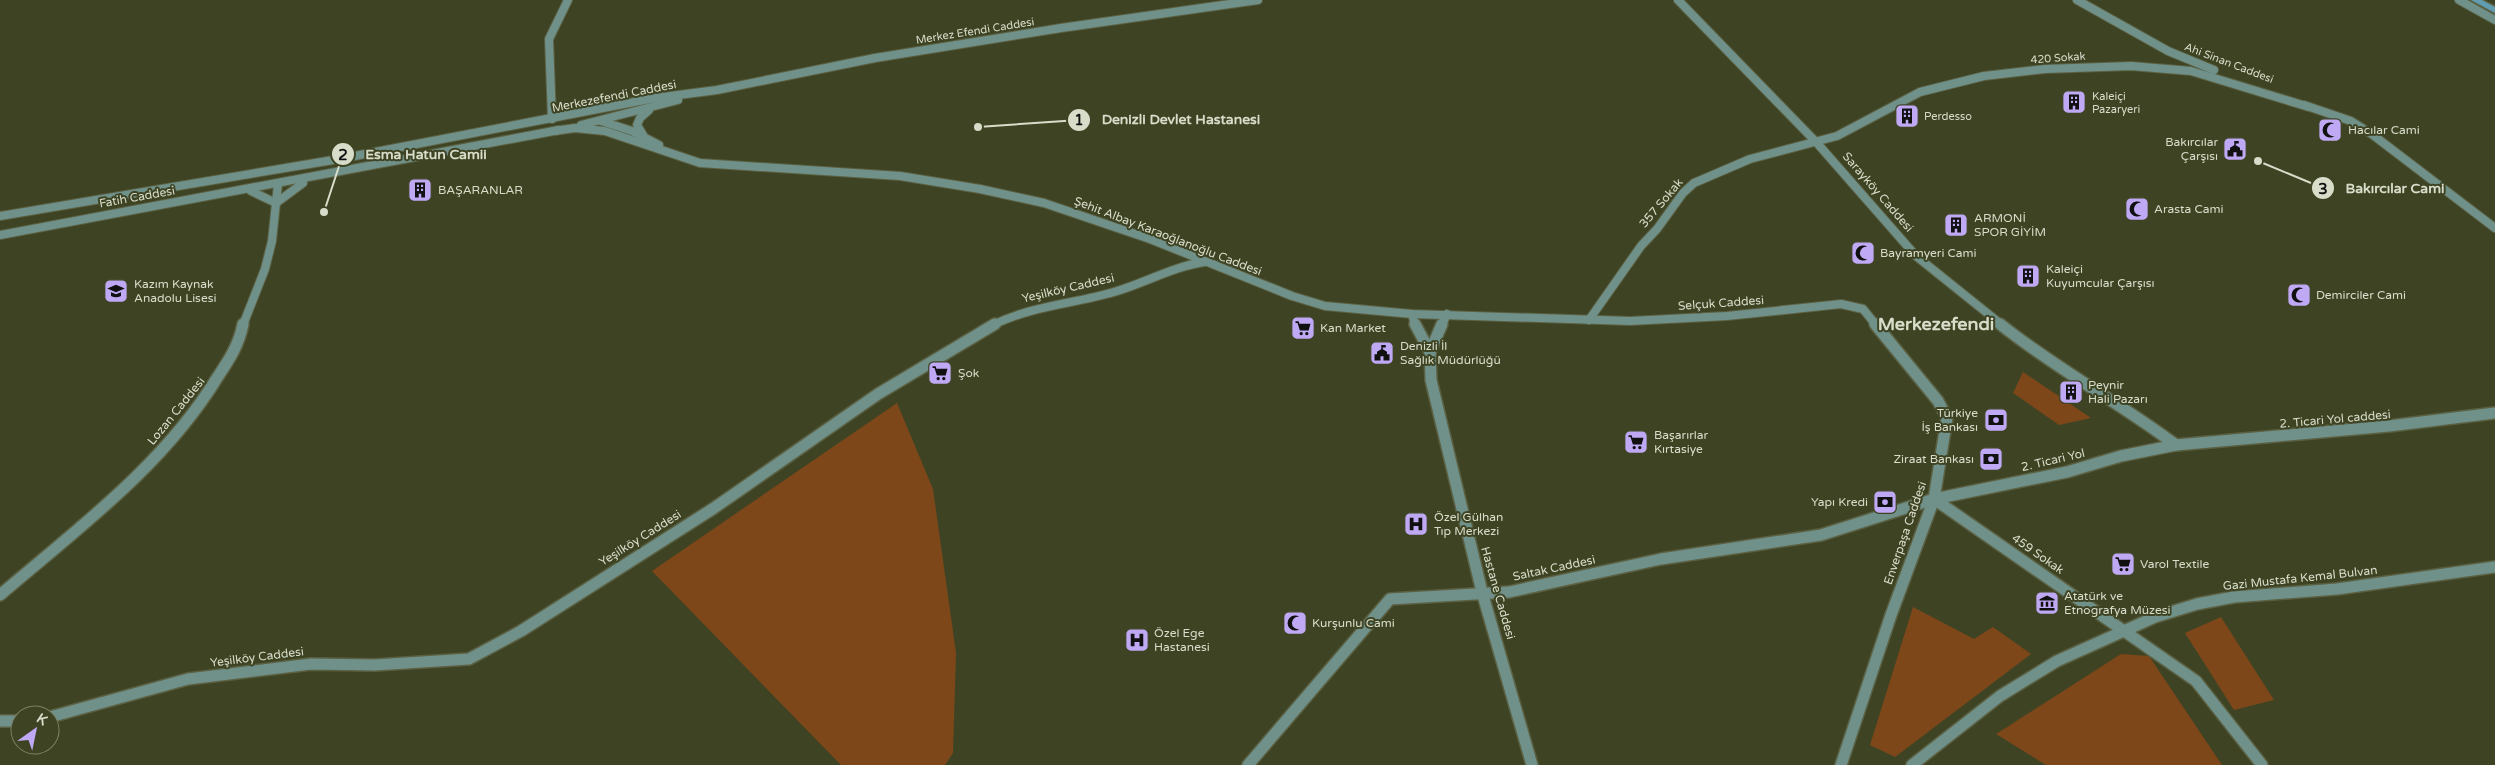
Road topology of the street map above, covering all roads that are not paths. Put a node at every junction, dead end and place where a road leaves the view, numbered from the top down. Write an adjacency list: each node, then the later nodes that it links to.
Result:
1 (568, 0): 12 (street)
2 (1258, 0): 9 (street, Merkez Efendi Caddesi)
3 (1678, 0): 15 (street, Sarayköy Caddesi)
4 (2077, 0): 11 (street, Ahi Sinan Caddesi)
5 (2459, 0): 8 (street)
6 (2475, 0): 7 (main road)
7 (2495, 10)
8 (2495, 20)
9 (697, 94): 10 (street, Merkezefendi Caddesi)
10 (656, 102): 12 (street, Merkezefendi Caddesi); 13 (street, Merkezefendi Caddesi); 14 (street)
11 (2309, 107): 15 (street, 420 Sokak); 25 (street, Ahi Sinan Caddesi)
12 (555, 119): 13 (street); 17 (street, Merkezefendi Caddesi)
13 (604, 123): 14 (street); 16 (street); 20 (street, Merkezefendi Caddesi)
14 (646, 138): 16 (street)
15 (1817, 142): 31 (street, 357 Sokak); 34 (street, Sarayköy Caddesi)
16 (679, 156): 27 (street, Şehit Albay Karaoğlanoğlu Caddesi)
17 (328, 160): 18 (street, Merkezefendi Caddesi); 21 (street)
18 (262, 171): 19 (street, Fatih Caddesi)
19 (227, 177): 21 (street); 24 (street, Fatih Caddesi)
20 (318, 177): 21 (street, Merkezefendi Caddesi); 23 (street)
21 (278, 184): 22 (street, Fatih Caddesi); 23 (street, Lozan Caddesi)
22 (247, 190): 23 (street); 26 (street, Fatih Caddesi)
23 (276, 203): 38 (street, Lozan Caddesi)
24 (0, 216)
25 (2495, 228)
26 (0, 235)
27 (1205, 261): 29 (street, Şehit Albay Karaoğlanoğlu Caddesi); 40 (street, Yeşilköy Caddesi)
28 (1854, 306): 31 (street, Selçuk Caddesi); 35 (street, Enverpaşa Caddesi)
29 (1412, 314): 30 (street, Şehit Albay Karaoğlanoğlu Caddesi); 32 (street, Hastane Caddesi)
30 (1447, 314): 31 (street, Şehit Albay Karaoğlanoğlu Caddesi); 32 (street)
31 (1589, 320)
32 (1430, 352): 37 (street, Hastane Caddesi)
33 (2495, 413): 34 (street, 2. Ticari Yol caddesi)
34 (2176, 445): 35 (street, 2. Ticari Yol)
35 (1934, 499): 37 (street, Saltak Caddesi); 39 (street, 459 Sokak); 43 (street, Enverpaşa Caddesi)
36 (2495, 567): 39 (street, Gazi Mustafa Kemal Bulvan)
37 (1482, 592): 41 (street, Saltak Caddesi); 42 (street, Hastane Caddesi)
38 (0, 595)
39 (2125, 630): 44 (street, Gazi Mustafa Kemal Bulvan); 45 (street, 459 Sokak)
40 (60, 713)
41 (1248, 765)
42 (1532, 765)
43 (1841, 765)
44 (1912, 765)
45 (2262, 765)

